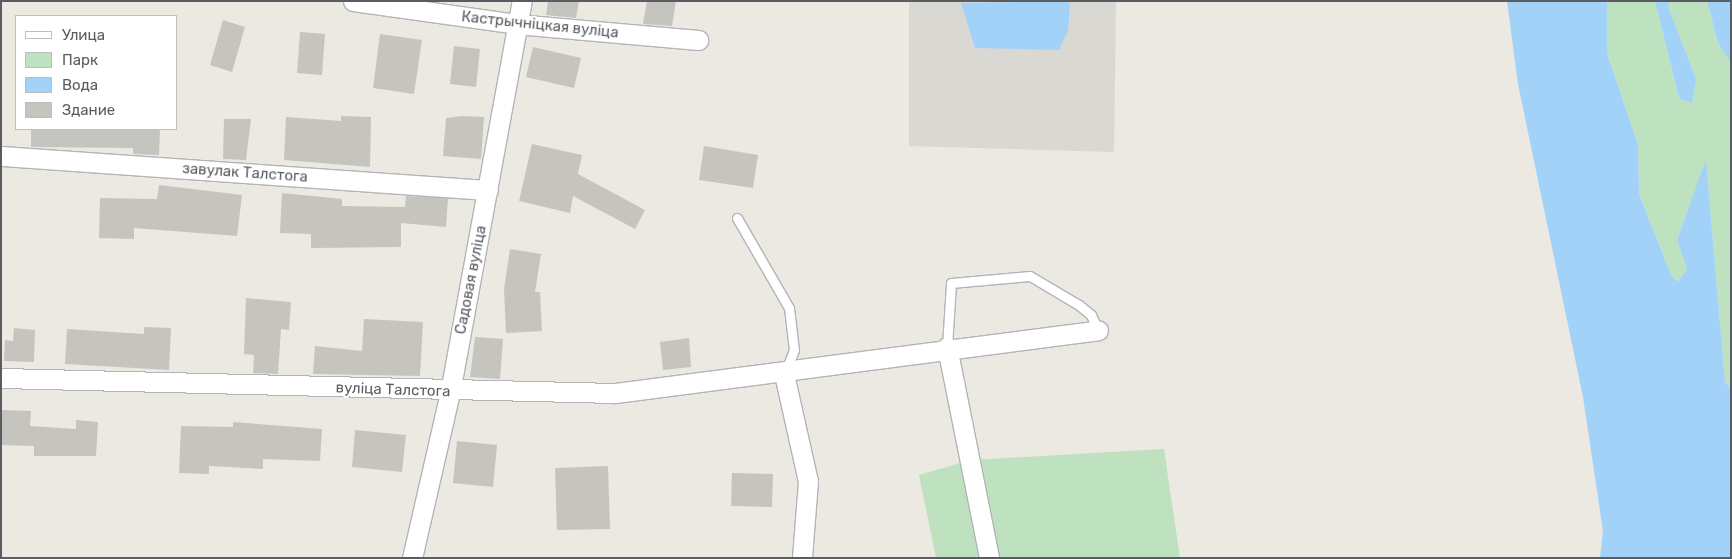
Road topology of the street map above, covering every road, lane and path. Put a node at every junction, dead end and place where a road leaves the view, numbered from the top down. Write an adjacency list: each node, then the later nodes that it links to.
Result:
1 (353, 1): 3 (street, Кастрычніцкая вуліца)
2 (522, 1): 3 (street, Садовая вуліца)
3 (516, 24): 4 (street, Кастрычніцкая вуліца); 6 (street, Садовая вуліца)
4 (698, 40)
5 (1, 156): 6 (street, завулак Талстога)
6 (488, 190): 12 (street, Садовая вуліца)
7 (737, 218): 10 (lane)
8 (1098, 330): 9 (street, вуліца Талстога); 9 (lane)
9 (947, 347): 10 (street, вуліца Талстога); 15 (street)
10 (784, 374): 12 (street, вуліца Талстога); 14 (street)
11 (1, 378): 12 (street, вуліца Талстога)
12 (450, 392): 13 (street, Садовая вуліца)
13 (412, 558)
14 (802, 558)
15 (988, 558)

